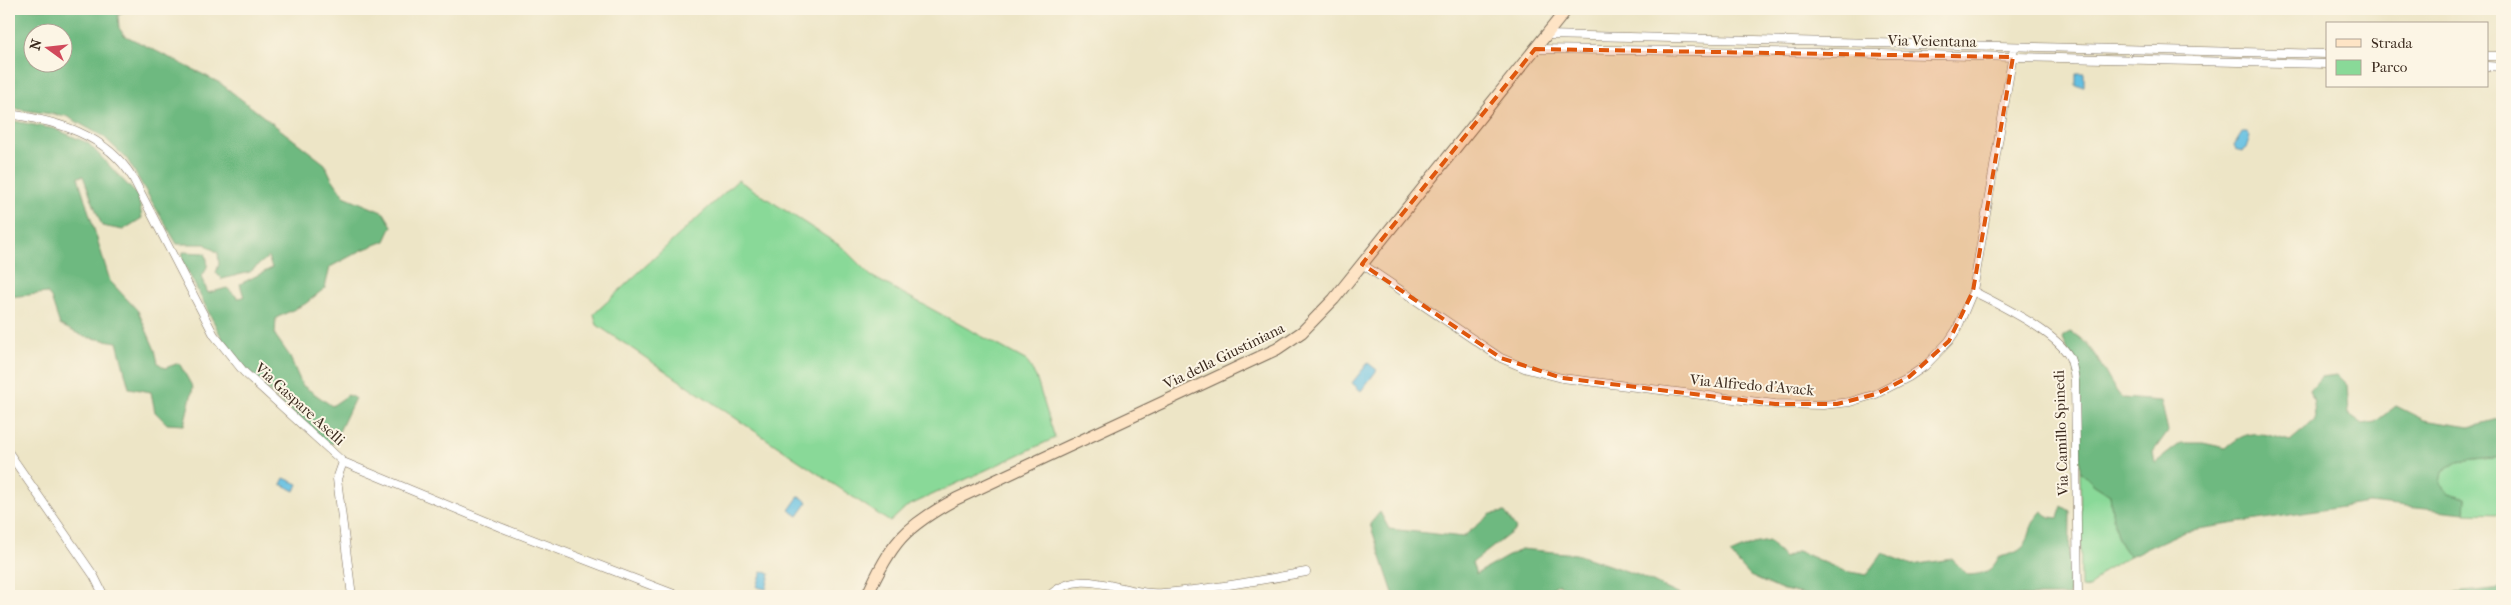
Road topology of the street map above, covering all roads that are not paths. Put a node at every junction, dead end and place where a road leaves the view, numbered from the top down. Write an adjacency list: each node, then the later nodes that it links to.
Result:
1 (1567, 9): 2 (street, Via della Giustiniana)
2 (1546, 35): 3 (street, Via Veientana); 4 (street, Via della Giustiniana)
3 (2014, 48): 5 (street, Via Veientana); 8 (street, Via Alfredo d'Avack)
4 (1535, 49): 8 (street, Via Veientana); 13 (street, Via della Giustiniana)
5 (2326, 54)
6 (2488, 56): 7 (street)
7 (2502, 56)
8 (2013, 57): 9 (street, Via Veientana); 14 (street, Via Alfredo d'Avack)
9 (2326, 64)
10 (2488, 66): 11 (street)
11 (2502, 67)
12 (9, 114): 16 (street, Via Gaspare Aselli)
13 (1362, 264): 14 (street, Via Alfredo d'Avack); 21 (street, Via della Giustiniana)
14 (1973, 290): 23 (street, Via Camillo Spinedi)
15 (9, 453): 18 (street)
16 (343, 462): 19 (street); 20 (street, Via Gaspare Aselli)
17 (1306, 572): 22 (street)
18 (104, 596)
19 (352, 596)
20 (679, 596)
21 (867, 596)
22 (1049, 596)
23 (2078, 596)

